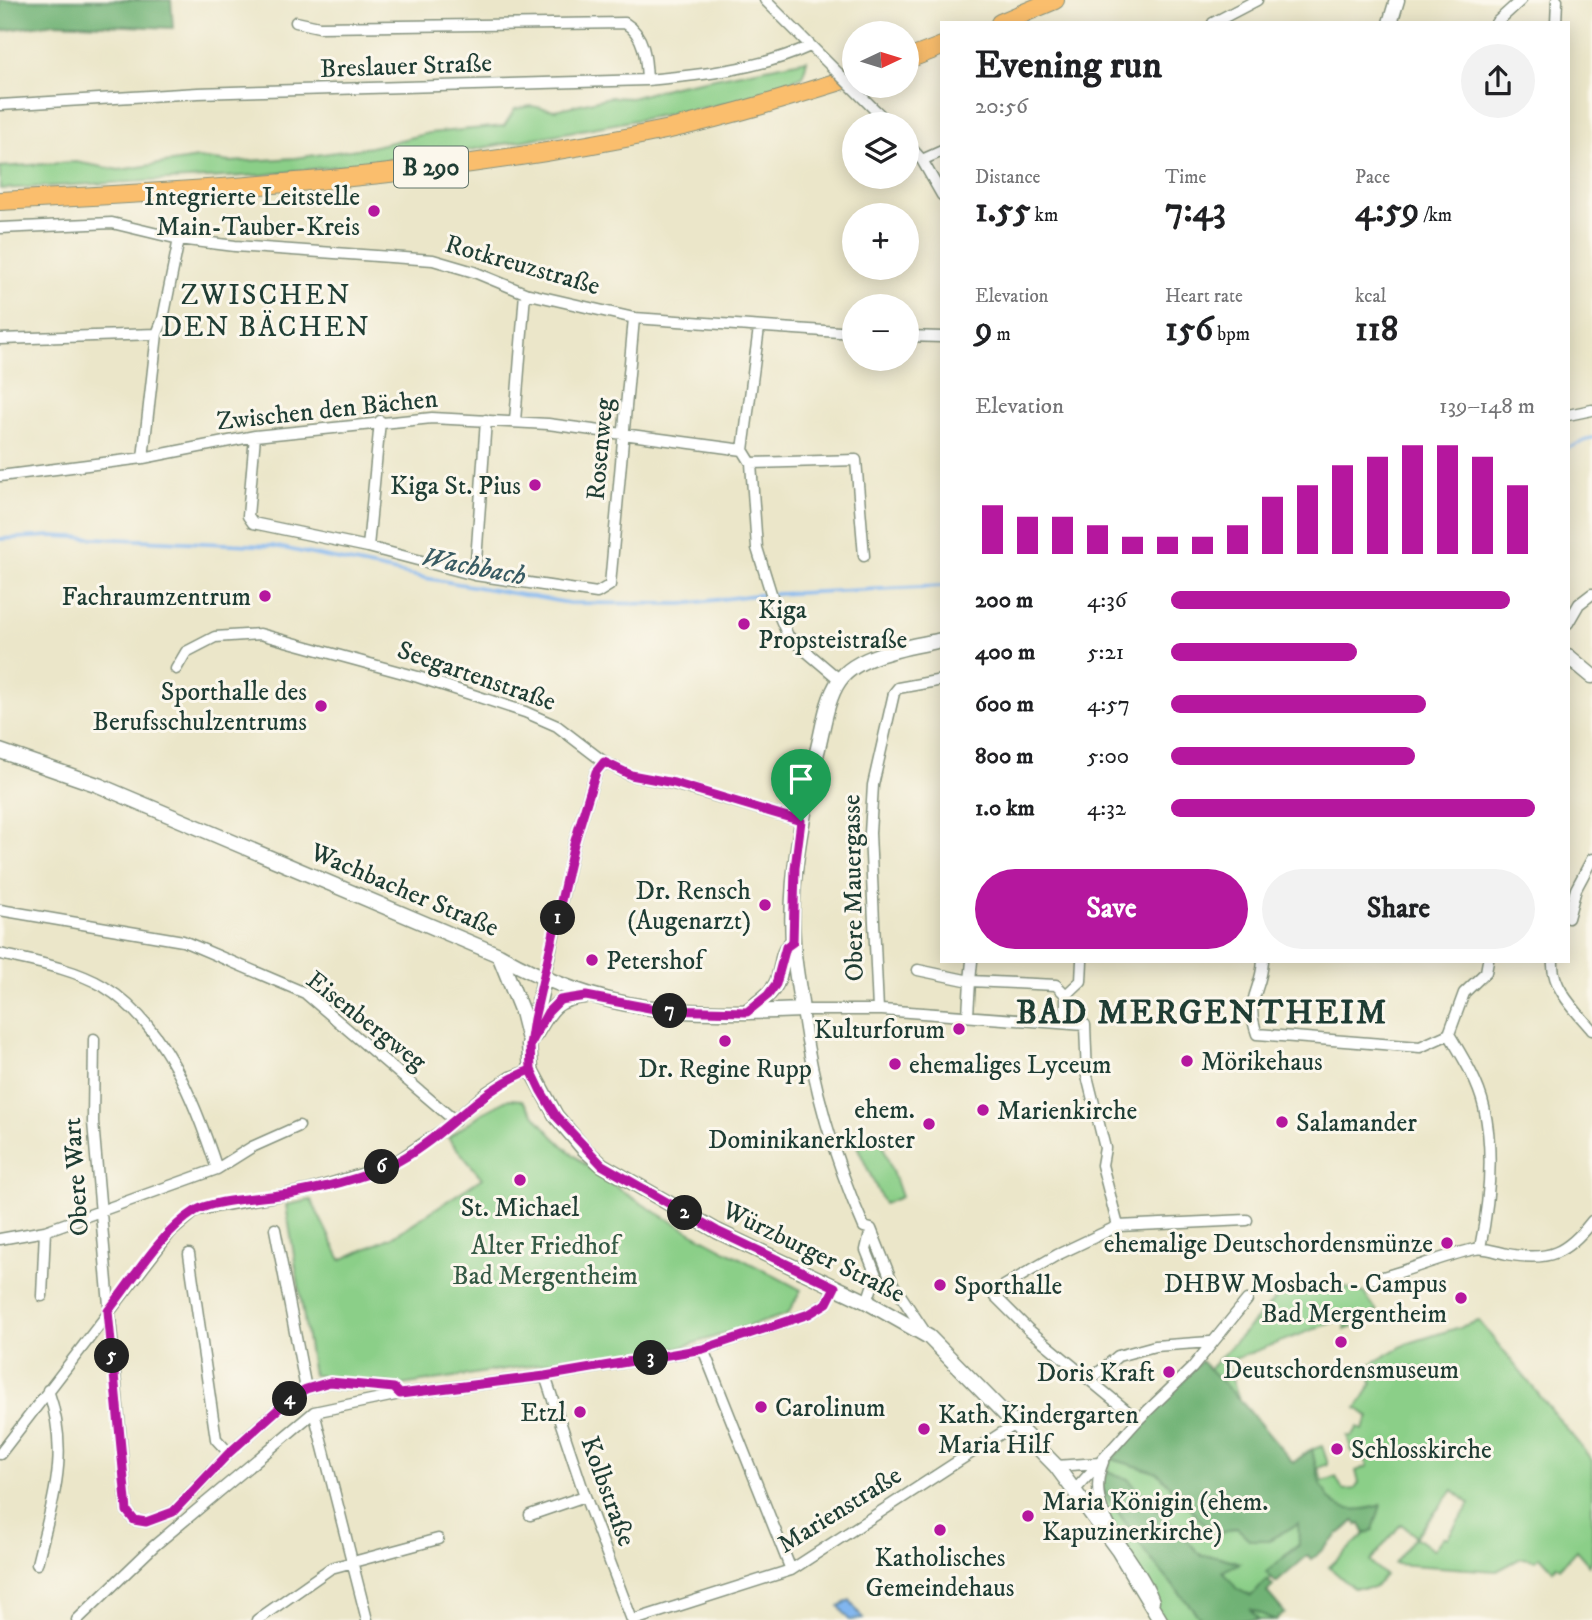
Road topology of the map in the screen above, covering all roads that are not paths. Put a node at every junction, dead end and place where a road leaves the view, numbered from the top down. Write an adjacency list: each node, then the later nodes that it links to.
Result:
1 (765, 0): 13 (street)
2 (1055, 0): 7 (main road)
3 (1257, 0): 8 (street)
4 (1397, 0): 9 (street)
5 (1521, 0): 10 (street)
6 (1557, 0): 11 (street)
7 (1005, 21)
8 (1217, 21)
9 (1391, 21)
10 (1498, 21)
11 (1556, 21)
12 (296, 22): 16 (street)
13 (810, 46): 16 (street, Breslauer Straße); 19 (street, bridge)
14 (940, 47): 15 (main road)
15 (919, 55)
16 (647, 80): 18 (street, Breslauer Straße)
17 (842, 81): 24 (main road, B 290)
18 (0, 105)
19 (877, 112)
20 (940, 152): 22 (street)
21 (919, 157): 22 (street)
22 (922, 160): 23 (street)
23 (940, 192)
24 (0, 201)
25 (0, 228): 26 (street, Rotkreuzstraße)
26 (179, 239): 27 (street, Rotkreuzstraße); 31 (street)
27 (525, 293): 28 (street, Rotkreuzstraße); 39 (street)
28 (634, 318): 29 (street, Rotkreuzstraße); 40 (street, Rosenweg)
29 (758, 328): 30 (street, Rotkreuzstraße); 42 (street)
30 (842, 332)
31 (157, 334): 34 (street); 43 (street)
32 (919, 336): 33 (street)
33 (940, 337)
34 (0, 339)
35 (1592, 410): 36 (street)
36 (1570, 415)
37 (486, 420): 38 (street, Zwischen den Bächen); 39 (street, Zwischen den Bächen); 48 (street)
38 (380, 421): 41 (street, Zwischen den Bächen); 46 (street)
39 (515, 421): 40 (street, Zwischen den Bächen)
40 (624, 432): 42 (street, Zwischen den Bächen); 48 (street, Rosenweg)
41 (255, 436): 43 (street, Zwischen den Bächen); 46 (street)
42 (743, 450): 44 (street)
43 (143, 458): 45 (street, Zwischen den Bächen)
44 (751, 463): 47 (street); 55 (street)
45 (0, 476)
46 (368, 547): 48 (street)
47 (864, 556)
48 (475, 575)
49 (1592, 594): 50 (street)
50 (1570, 620)
51 (940, 640): 55 (street)
52 (1570, 658): 54 (street)
53 (176, 669): 58 (street, Seegartenstraße)
54 (1592, 676)
55 (839, 680): 59 (street)
56 (940, 680): 77 (street, Obere Mauergasse)
57 (0, 751): 65 (street, Wachbacher Straße)
58 (604, 762): 59 (street, Seegartenstraße); 72 (street)
59 (801, 821): 63 (street)
60 (1592, 859): 62 (street)
61 (0, 910): 87 (street, Eisenbergweg)
62 (1570, 911)
63 (793, 942): 76 (street); 79 (street)
64 (0, 954): 89 (street)
65 (499, 955): 72 (street, Wachbacher Straße); 78 (street)
66 (972, 963): 73 (street)
67 (1082, 963): 74 (street)
68 (1263, 963): 83 (street)
69 (1488, 963): 83 (street)
70 (1553, 963): 82 (street)
71 (918, 971): 73 (street)
72 (544, 980): 75 (street, Wachbacher Straße); 78 (street); 85 (street, Würzburger Straße)
73 (970, 981): 74 (street); 80 (street)
74 (1066, 995): 81 (street)
75 (586, 996): 79 (street, Wachbacher Straße); 85 (street)
76 (802, 1010): 77 (street); 79 (street, Wachbacher Straße); 95 (street)
77 (878, 1010): 80 (street)
78 (522, 1012): 85 (street)
79 (747, 1012)
80 (968, 1015): 81 (street)
81 (1066, 1023): 93 (street)
82 (1592, 1030)
83 (1449, 1034): 98 (street)
84 (94, 1039): 90 (street, Obere Wart)
85 (530, 1045): 86 (street, Würzburger Straße)
86 (531, 1070): 87 (street); 101 (street, Würzburger Straße)
87 (455, 1121): 105 (street)
88 (299, 1126): 89 (street)
89 (217, 1169): 90 (street)
90 (100, 1209): 96 (street); 105 (street, Obere Wart)
91 (1247, 1220): 93 (street)
92 (1592, 1221): 98 (street)
93 (1118, 1226): 110 (street)
94 (275, 1229): 111 (street)
95 (871, 1229): 104 (street); 106 (street)
96 (44, 1231): 97 (street); 102 (street)
97 (0, 1239)
98 (1480, 1248): 100 (street)
99 (189, 1254): 117 (street)
100 (1375, 1279)
101 (835, 1287): 104 (street, Würzburger Straße); 108 (street)
102 (42, 1296)
103 (1247, 1300): 107 (street)
104 (867, 1303): 106 (street, Würzburger Straße)
105 (108, 1311): 112 (street); 117 (street, Obere Wart)
106 (929, 1337): 116 (street, Würzburger Straße)
107 (1210, 1342): 110 (street); 115 (street)
108 (703, 1349): 109 (street); 128 (street)
109 (545, 1376): 113 (street); 123 (street, Kolbstraße)
110 (1090, 1380): 115 (street)
111 (306, 1389): 113 (street); 117 (street)
112 (48, 1390): 119 (street); 127 (street)
113 (400, 1394): 114 (street)
114 (314, 1412): 126 (street); 130 (street)
115 (1138, 1420): 118 (street)
116 (1017, 1423): 121 (street, Würzburger Straße); 128 (street, Marienstraße)
117 (229, 1453)
118 (1107, 1453): 120 (street); 129 (street)
119 (0, 1454)
120 (1099, 1463): 121 (street); 122 (street)
121 (1056, 1466): 122 (street, Würzburger Straße)
122 (1075, 1490): 129 (street, Würzburger Straße)
123 (585, 1496): 124 (street); 133 (street, Kolbstraße)
124 (530, 1515)
125 (438, 1539): 126 (street)
126 (353, 1563): 131 (street); 132 (street)
127 (37, 1564)
128 (791, 1570): 133 (street, Marienstraße)
129 (1160, 1618)
130 (76, 1620)
131 (257, 1620)
132 (367, 1620)
133 (633, 1620)

